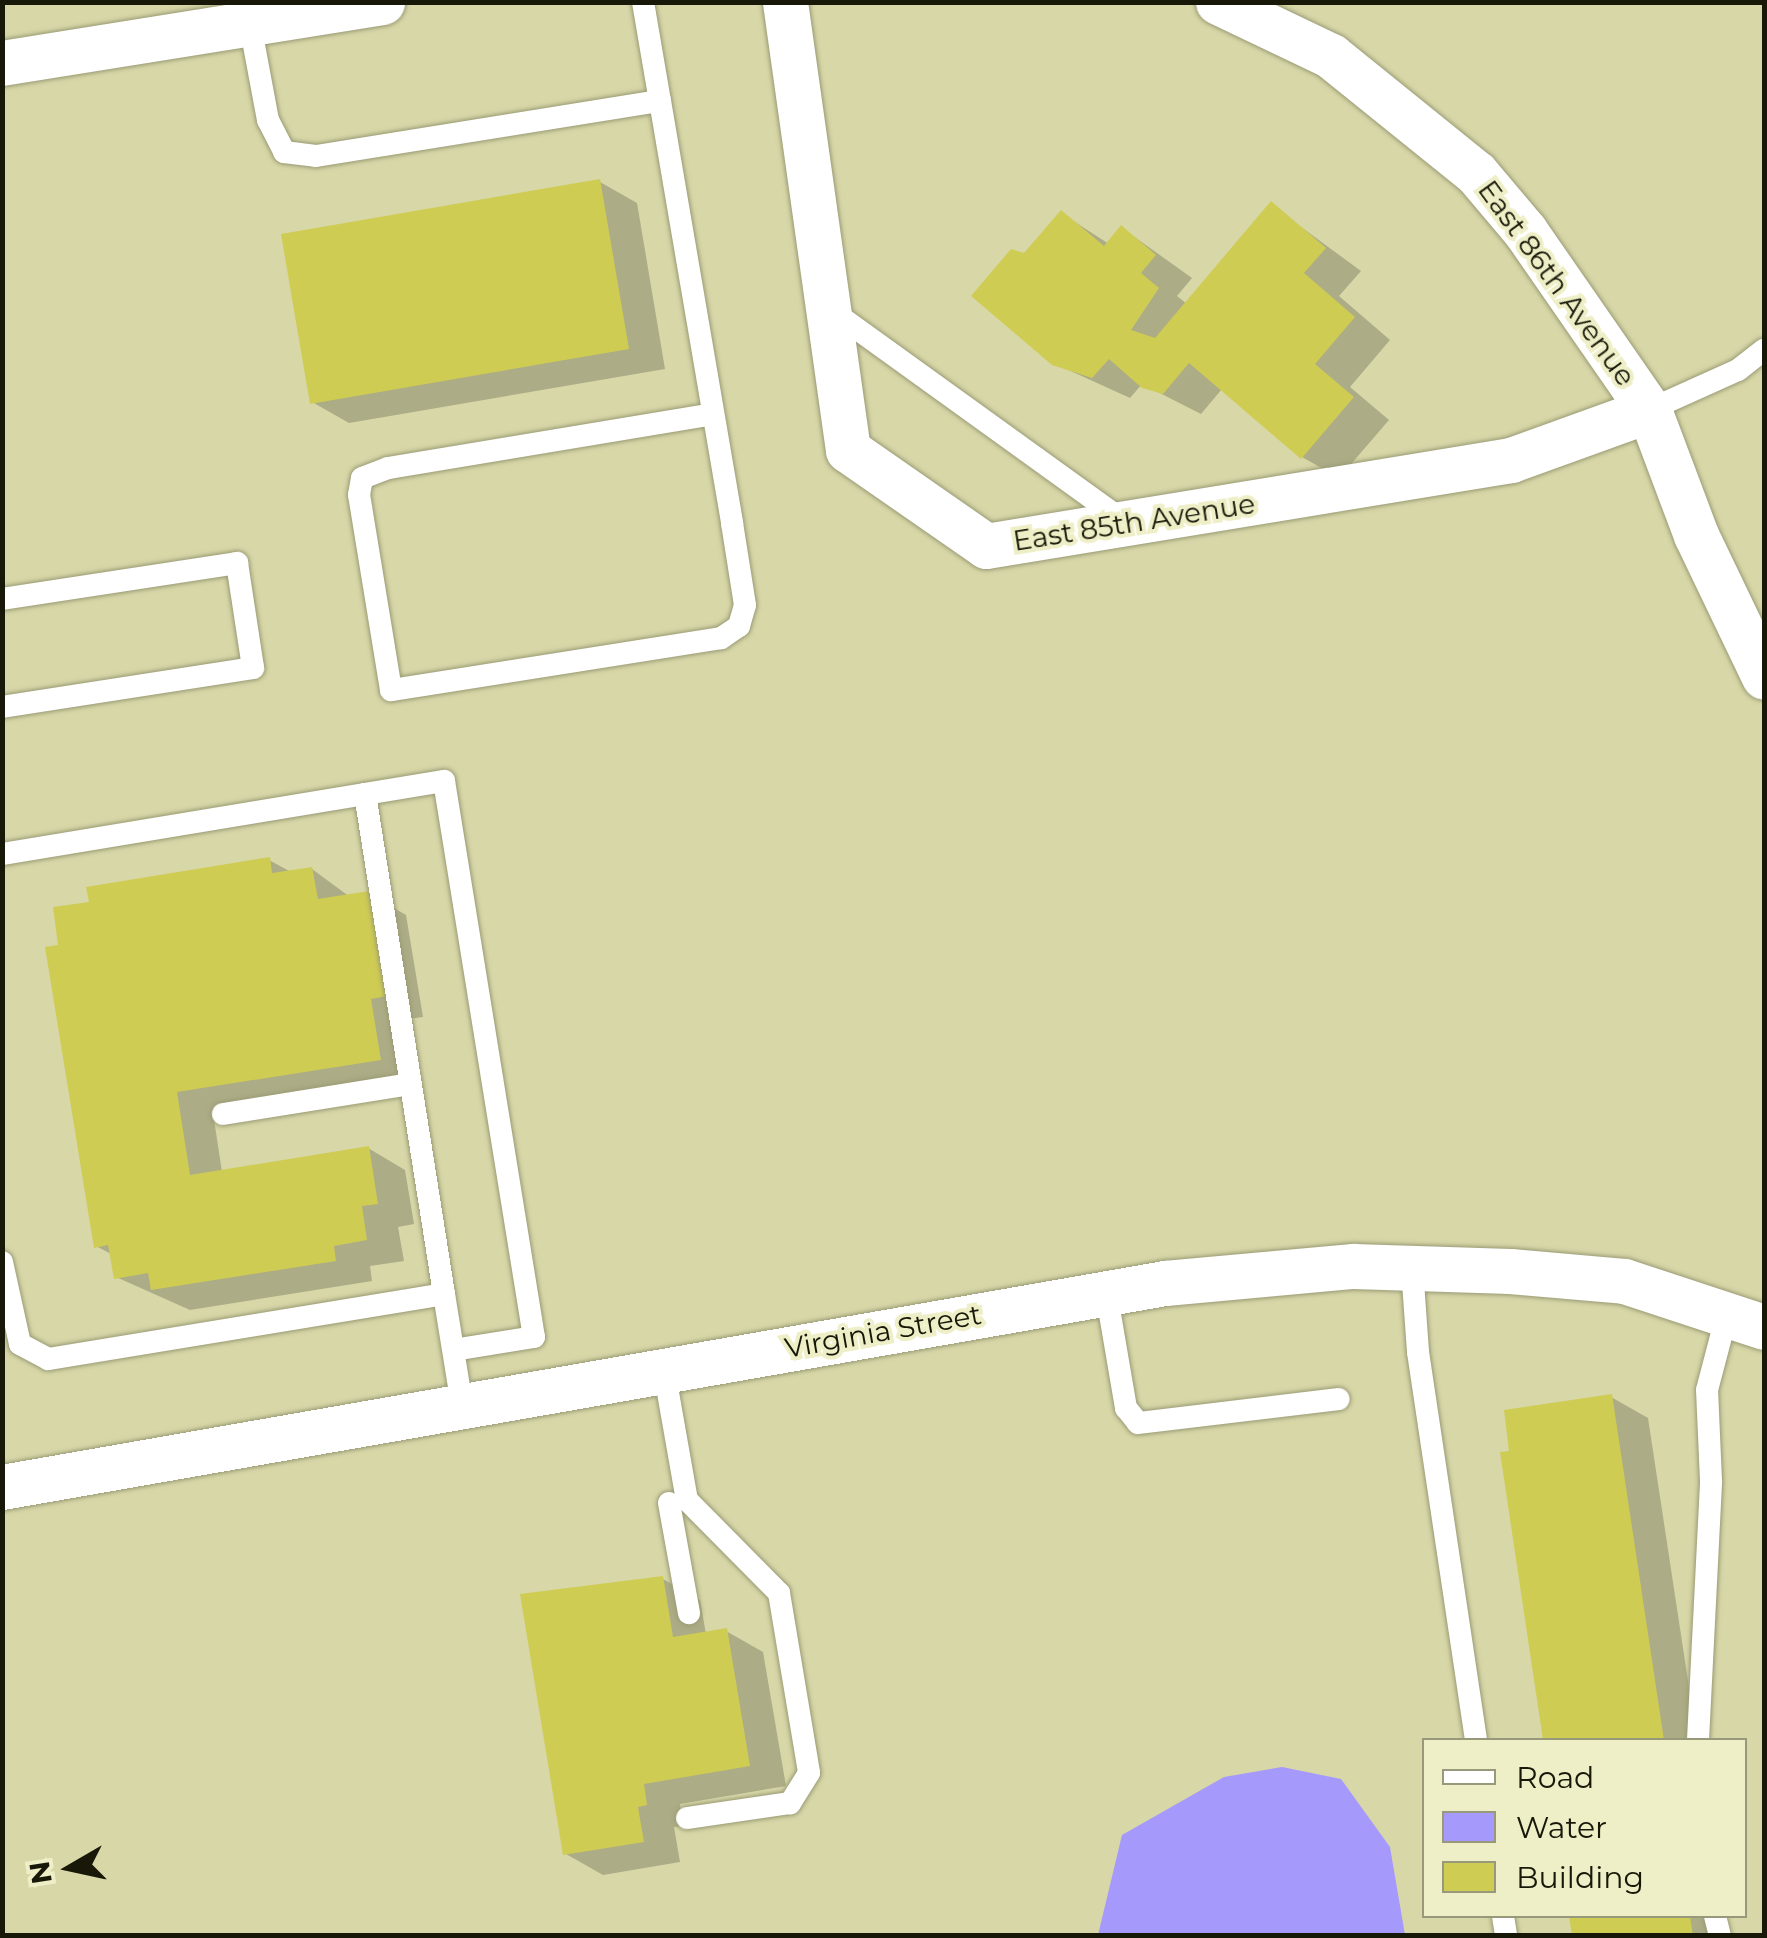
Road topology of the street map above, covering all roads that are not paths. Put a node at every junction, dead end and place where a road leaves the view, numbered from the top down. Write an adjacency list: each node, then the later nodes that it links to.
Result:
1 (382, 2): 5 (street)
2 (644, 2): 7 (lane)
3 (785, 2): 8 (street, East 85th Avenue)
4 (1218, 2): 10 (street, East 86th Avenue)
5 (250, 24): 6 (street); 7 (lane)
6 (2, 63)
7 (660, 101): 11 (lane)
8 (828, 308): 12 (lane); 12 (street, East 85th Avenue)
9 (1764, 350): 10 (lane)
10 (1649, 410): 12 (street, East 85th Avenue); 14 (street, East 86th Avenue)
11 (713, 414): 11 (lane)
12 (1128, 524)
13 (2, 599): 15 (lane)
14 (1764, 677)
15 (2, 707)
16 (364, 794): 17 (lane); 18 (lane); 25 (lane)
17 (2, 854)
18 (410, 1084): 19 (lane); 23 (lane)
19 (223, 1114)
20 (2, 1262): 23 (lane)
21 (1412, 1268): 22 (street, Virginia Street); 24 (street, Virginia Street); 32 (lane)
22 (1106, 1292): 26 (street, Virginia Street); 27 (lane)
23 (444, 1294): 25 (lane)
24 (1746, 1321): 33 (lane)
25 (454, 1350): 28 (lane)
26 (664, 1370): 28 (street, Virginia Street); 34 (lane)
27 (1339, 1398)
28 (462, 1405): 29 (street, Virginia Street)
29 (2, 1486)
30 (670, 1503): 31 (lane)
31 (690, 1614)
32 (1476, 1738)
33 (1698, 1738)
34 (687, 1818)

